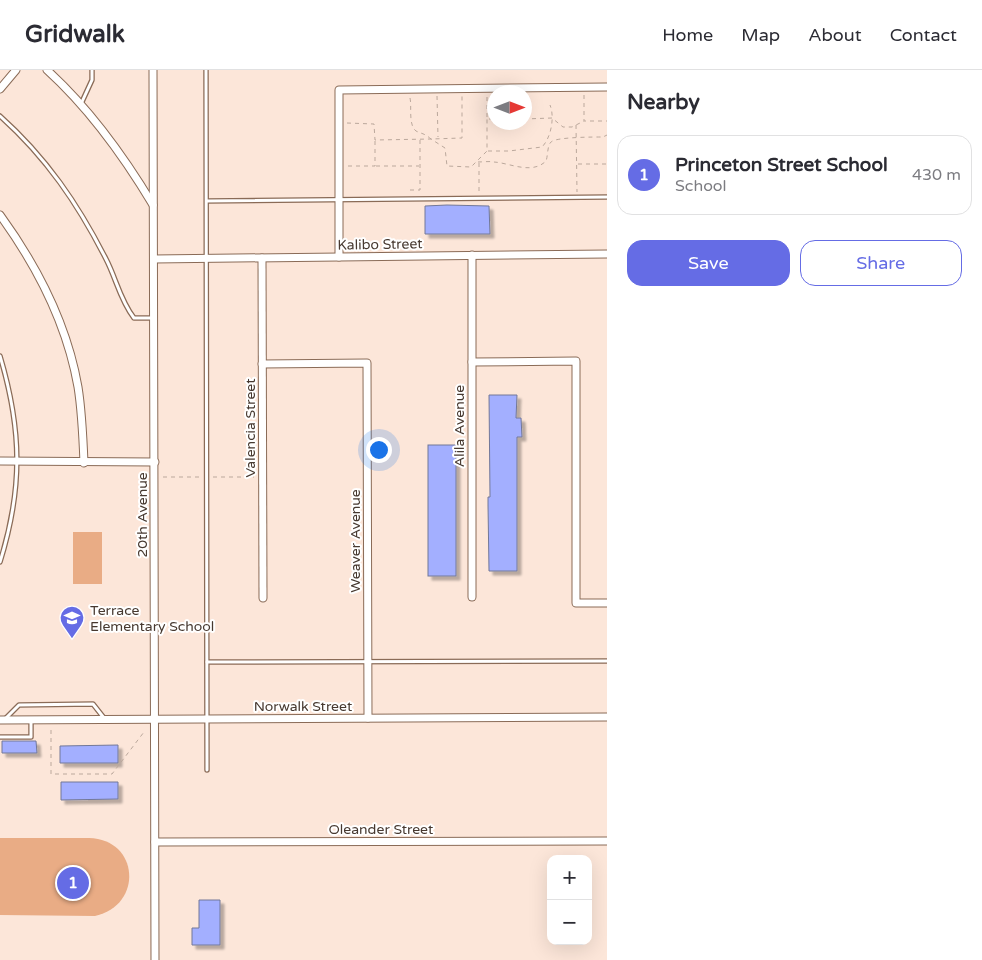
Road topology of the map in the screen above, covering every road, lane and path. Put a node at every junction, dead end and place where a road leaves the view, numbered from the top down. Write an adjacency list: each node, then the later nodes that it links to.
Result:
1 (16, 70): 7 (street)
2 (47, 70): 12 (street)
3 (92, 70): 12 (lane)
4 (154, 70): 43 (street, 20th Avenue)
5 (206, 70): 42 (lane)
6 (607, 87): 41 (street)
7 (0, 89)
8 (584, 91): 17 (path)
9 (410, 92): 26 (path)
10 (437, 92): 23 (path)
11 (462, 92): 23 (path)
12 (81, 104): 43 (street)
13 (550, 105): 16 (path)
14 (0, 116): 51 (lane)
15 (532, 118): 16 (path)
16 (552, 118): 20 (path); 28 (path)
17 (584, 121): 18 (path); 20 (path)
18 (607, 121)
19 (347, 123): 27 (path)
20 (576, 125): 24 (path)
21 (487, 130): 30 (path)
22 (607, 135): 24 (path)
23 (438, 138): 26 (path)
24 (576, 138): 29 (path); 32 (path)
25 (420, 139): 26 (path); 27 (path); 36 (path)
26 (431, 139): 31 (path)
27 (375, 140): 35 (path)
28 (545, 144): 29 (path); 30 (path)
29 (549, 146): 31 (path)
30 (487, 151): 31 (path)
31 (478, 162): 40 (path)
32 (576, 164): 33 (path); 38 (path)
33 (607, 164)
34 (348, 166): 35 (path)
35 (375, 166): 36 (path)
36 (420, 166): 37 (path)
37 (410, 190)
38 (577, 197): 39 (lane); 40 (lane)
39 (607, 197)
40 (480, 198): 41 (lane)
41 (339, 200): 42 (lane); 47 (street)
42 (207, 201): 49 (lane)
43 (154, 207): 48 (street, 20th Avenue)
44 (0, 215): 58 (street)
45 (607, 254): 46 (street, Kalibo Street)
46 (472, 255): 47 (street, Kalibo Street); 53 (street, Alila Avenue)
47 (339, 257): 50 (street, Kalibo Street)
48 (154, 258): 49 (street, Kalibo Street); 51 (street, 20th Avenue)
49 (206, 258): 50 (street, Kalibo Street); 64 (lane)
50 (262, 258): 54 (street, Valencia Street)
51 (154, 318): 57 (street, 20th Avenue)
52 (0, 356): 56 (lane)
53 (472, 362): 60 (street, Alila Avenue); 62 (street)
54 (262, 364): 61 (street, Valencia Street); 65 (street, Weaver Avenue)
55 (0, 461): 56 (street)
56 (17, 462): 58 (street); 59 (lane)
57 (155, 462): 58 (street); 72 (street, 20th Avenue)
58 (84, 463)
59 (0, 562)
60 (472, 596)
61 (263, 598)
62 (607, 603)
63 (607, 661): 65 (lane)
64 (207, 662): 65 (lane); 67 (lane)
65 (368, 662): 68 (street, Weaver Avenue)
66 (607, 717): 68 (street, Norwalk Street)
67 (207, 718): 68 (street, Norwalk Street); 72 (street, Norwalk Street); 76 (lane)
68 (368, 718)
69 (2, 720): 70 (street, Norwalk Street); 71 (lane)
70 (31, 720): 71 (street, Norwalk Street); 75 (lane)
71 (106, 720): 72 (street, Norwalk Street)
72 (155, 720): 78 (street, 20th Avenue)
73 (51, 730): 74 (path)
74 (144, 732)
75 (0, 737)
76 (208, 770)
77 (607, 841): 78 (street, Oleander Street)
78 (155, 842): 79 (street, 20th Avenue)
79 (155, 960)

